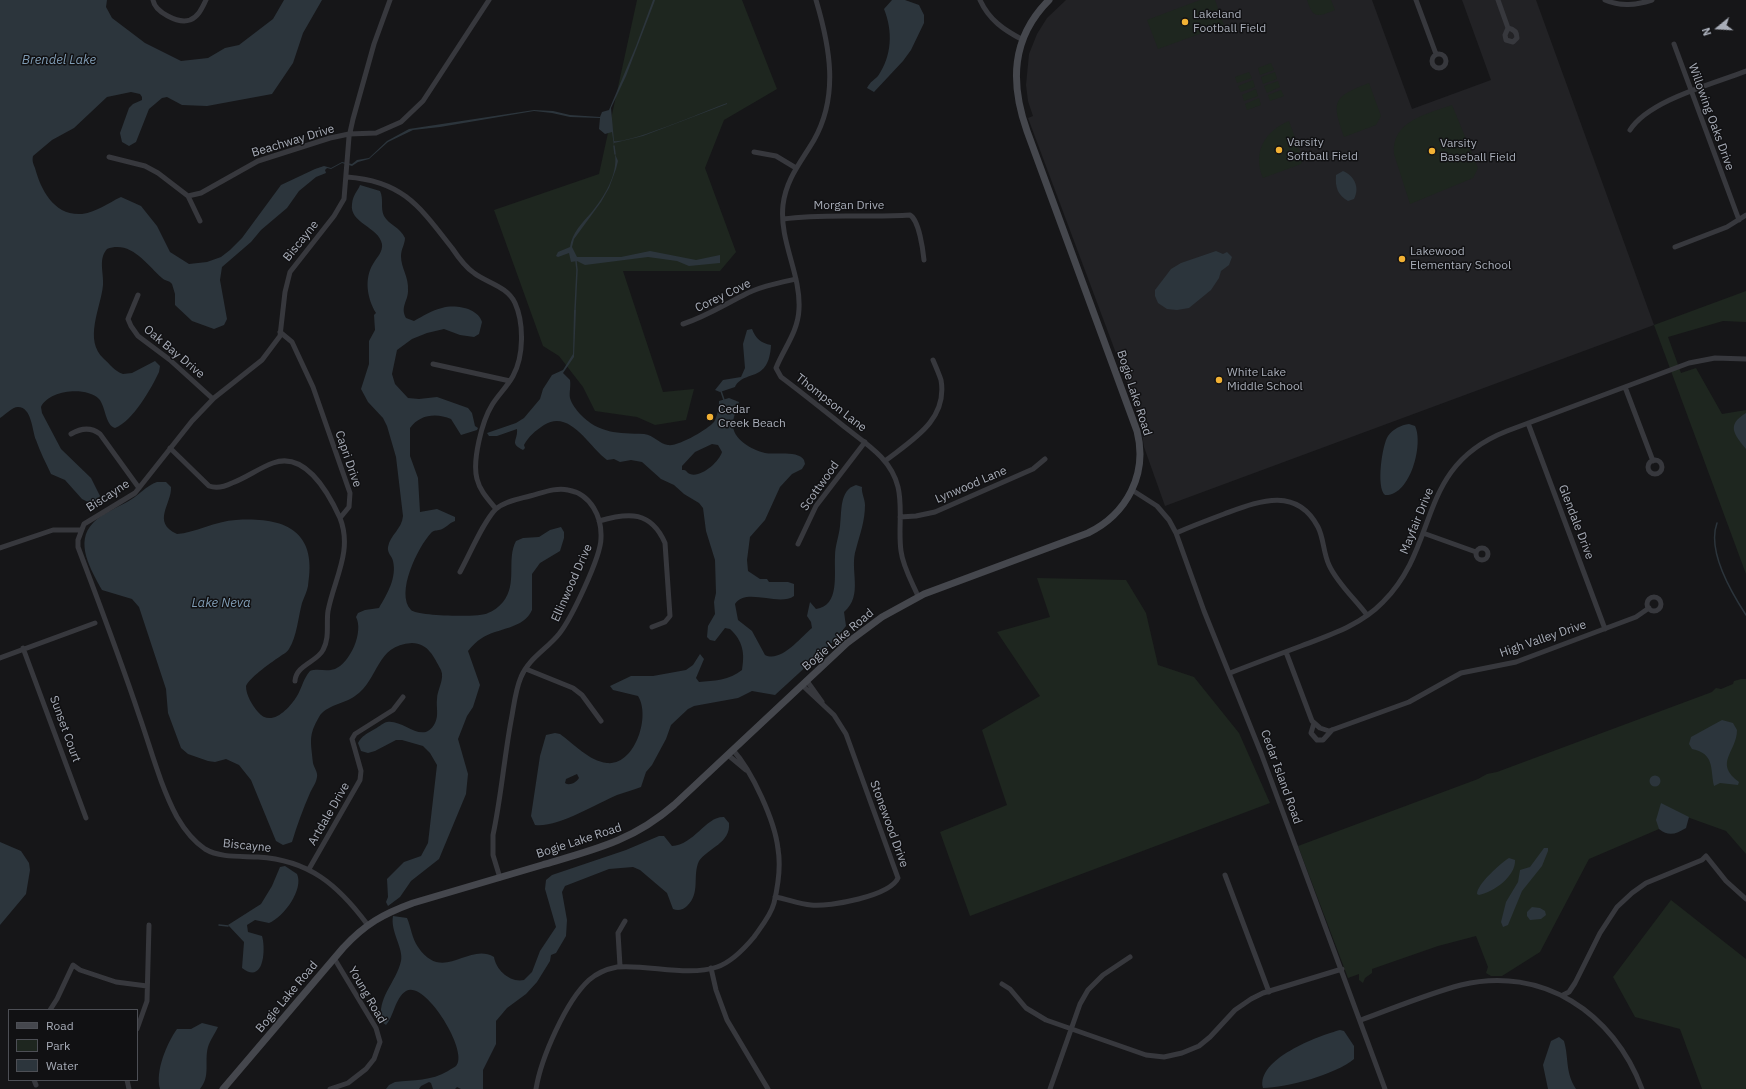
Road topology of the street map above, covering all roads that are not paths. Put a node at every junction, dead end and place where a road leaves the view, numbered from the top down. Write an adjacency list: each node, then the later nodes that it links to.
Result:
1 (153, 0): 2 (street)
2 (206, 0)
3 (390, 0): 19 (street, Biscayne)
4 (489, 0): 19 (street, Beachway Drive)
5 (816, 0): 22 (street, Thompson Lane)
6 (980, 0): 13 (street)
7 (1049, 0): 13 (main road, Bogie Lake Road)
8 (1416, 0): 15 (street)
9 (1498, 0): 12 (street)
10 (1605, 0): 11 (street)
11 (1652, 0)
12 (1508, 28)
13 (1023, 40): 49 (main road, Bogie Lake Road)
14 (1674, 44): 17 (street, Willowing Oaks Drive)
15 (1436, 54)
16 (1746, 71): 17 (street)
17 (1692, 92): 18 (street); 27 (street, Willowing Oaks Drive)
18 (1630, 130)
19 (349, 134): 23 (street, Biscayne); 24 (street, Beachway Drive)
20 (754, 152): 22 (street)
21 (109, 157): 24 (street)
22 (796, 168): 26 (street, Thompson Lane)
23 (346, 174): 34 (street, Biscayne); 38 (street)
24 (188, 196): 28 (street)
25 (1746, 215): 27 (street)
26 (783, 219): 30 (street, Morgan Drive); 31 (street, Thompson Lane)
27 (1739, 220): 29 (street)
28 (200, 221)
29 (1675, 247)
30 (924, 260)
31 (796, 279): 33 (street, Corey Cove); 43 (street, Thompson Lane)
32 (138, 295): 40 (street, Oak Bay Drive)
33 (683, 324)
34 (280, 332): 40 (street, Biscayne); 52 (street, Capri Drive)
35 (1746, 359): 39 (street, Mayfair Drive)
36 (933, 360): 46 (street)
37 (433, 364): 38 (street)
38 (510, 381): 50 (street)
39 (1625, 387): 41 (street, Mayfair Drive); 47 (street)
40 (213, 399): 44 (street, Biscayne)
41 (1528, 423): 56 (street, Mayfair Drive); 66 (street, Glendale Drive)
42 (71, 434): 48 (street)
43 (865, 442): 46 (street, Thompson Lane); 57 (street, Scottwood)
44 (170, 448): 48 (street, Biscayne); 52 (street)
45 (1045, 459): 51 (street, Lynwood Lane)
46 (885, 461): 51 (street, Thompson Lane)
47 (1653, 461)
48 (139, 488): 54 (street, Biscayne)
49 (1132, 490): 55 (street, Cedar Island Road); 61 (main road, Bogie Lake Road)
50 (496, 509): 53 (street, Ellinwood Drive); 60 (street)
51 (900, 517): 61 (street, Thompson Lane)
52 (340, 518): 72 (street)
53 (599, 521): 65 (street); 70 (street, Ellinwood Drive)
54 (81, 530): 58 (street); 80 (street, Biscayne)
55 (1176, 533): 63 (street); 71 (street, Cedar Island Road)
56 (1423, 533): 59 (street); 63 (street, Mayfair Drive)
57 (798, 544)
58 (0, 548)
59 (1476, 552)
60 (460, 572)
61 (918, 596): 73 (main road, Bogie Lake Road)
62 (1649, 608): 66 (street, High Valley Drive)
63 (1367, 615): 68 (street, Mayfair Drive)
64 (95, 623): 67 (street)
65 (652, 627)
66 (1605, 629): 77 (street, High Valley Drive)
67 (23, 648): 69 (street); 79 (street, Sunset Court)
68 (1286, 652): 71 (street, Mayfair Drive); 76 (street, High Valley Drive)
69 (0, 658)
70 (526, 669): 75 (street); 82 (street, Ellinwood Drive)
71 (1230, 673): 92 (street, Cedar Island Road)
72 (295, 681)
73 (804, 683): 78 (main road, Bogie Lake Road); 83 (street, Stonewood Drive)
74 (403, 697): 80 (street, Artdale Drive)
75 (601, 721)
76 (1314, 723): 77 (street); 77 (street, High Valley Drive)
77 (1332, 730)
78 (730, 752): 82 (main road, Bogie Lake Road); 83 (street)
79 (86, 818)
80 (308, 869): 86 (street, Biscayne)
81 (1225, 875): 95 (street)
82 (500, 878): 86 (main road, Bogie Lake Road)
83 (775, 897): 91 (street)
84 (1746, 899): 96 (street)
85 (625, 921): 90 (street)
86 (367, 924): 89 (main road, Bogie Lake Road)
87 (149, 925): 94 (street)
88 (1130, 956): 100 (street)
89 (334, 958): 101 (main road, Bogie Lake Road); 102 (street, Young Road)
90 (620, 966): 91 (street); 103 (street)
91 (711, 968): 104 (street)
92 (1342, 969): 95 (street); 98 (street, Cedar Island Road)
93 (1002, 984): 100 (street)
94 (147, 986): 97 (street); 99 (street)
95 (1269, 992): 100 (street)
96 (1563, 995): 98 (street); 107 (street)
97 (51, 1009)
98 (1361, 1020): 106 (street, Cedar Island Road)
99 (138, 1026)
100 (1072, 1030): 105 (street)
101 (223, 1089)
102 (330, 1089)
103 (536, 1089)
104 (768, 1089)
105 (1050, 1089)
106 (1385, 1089)
107 (1642, 1089)

